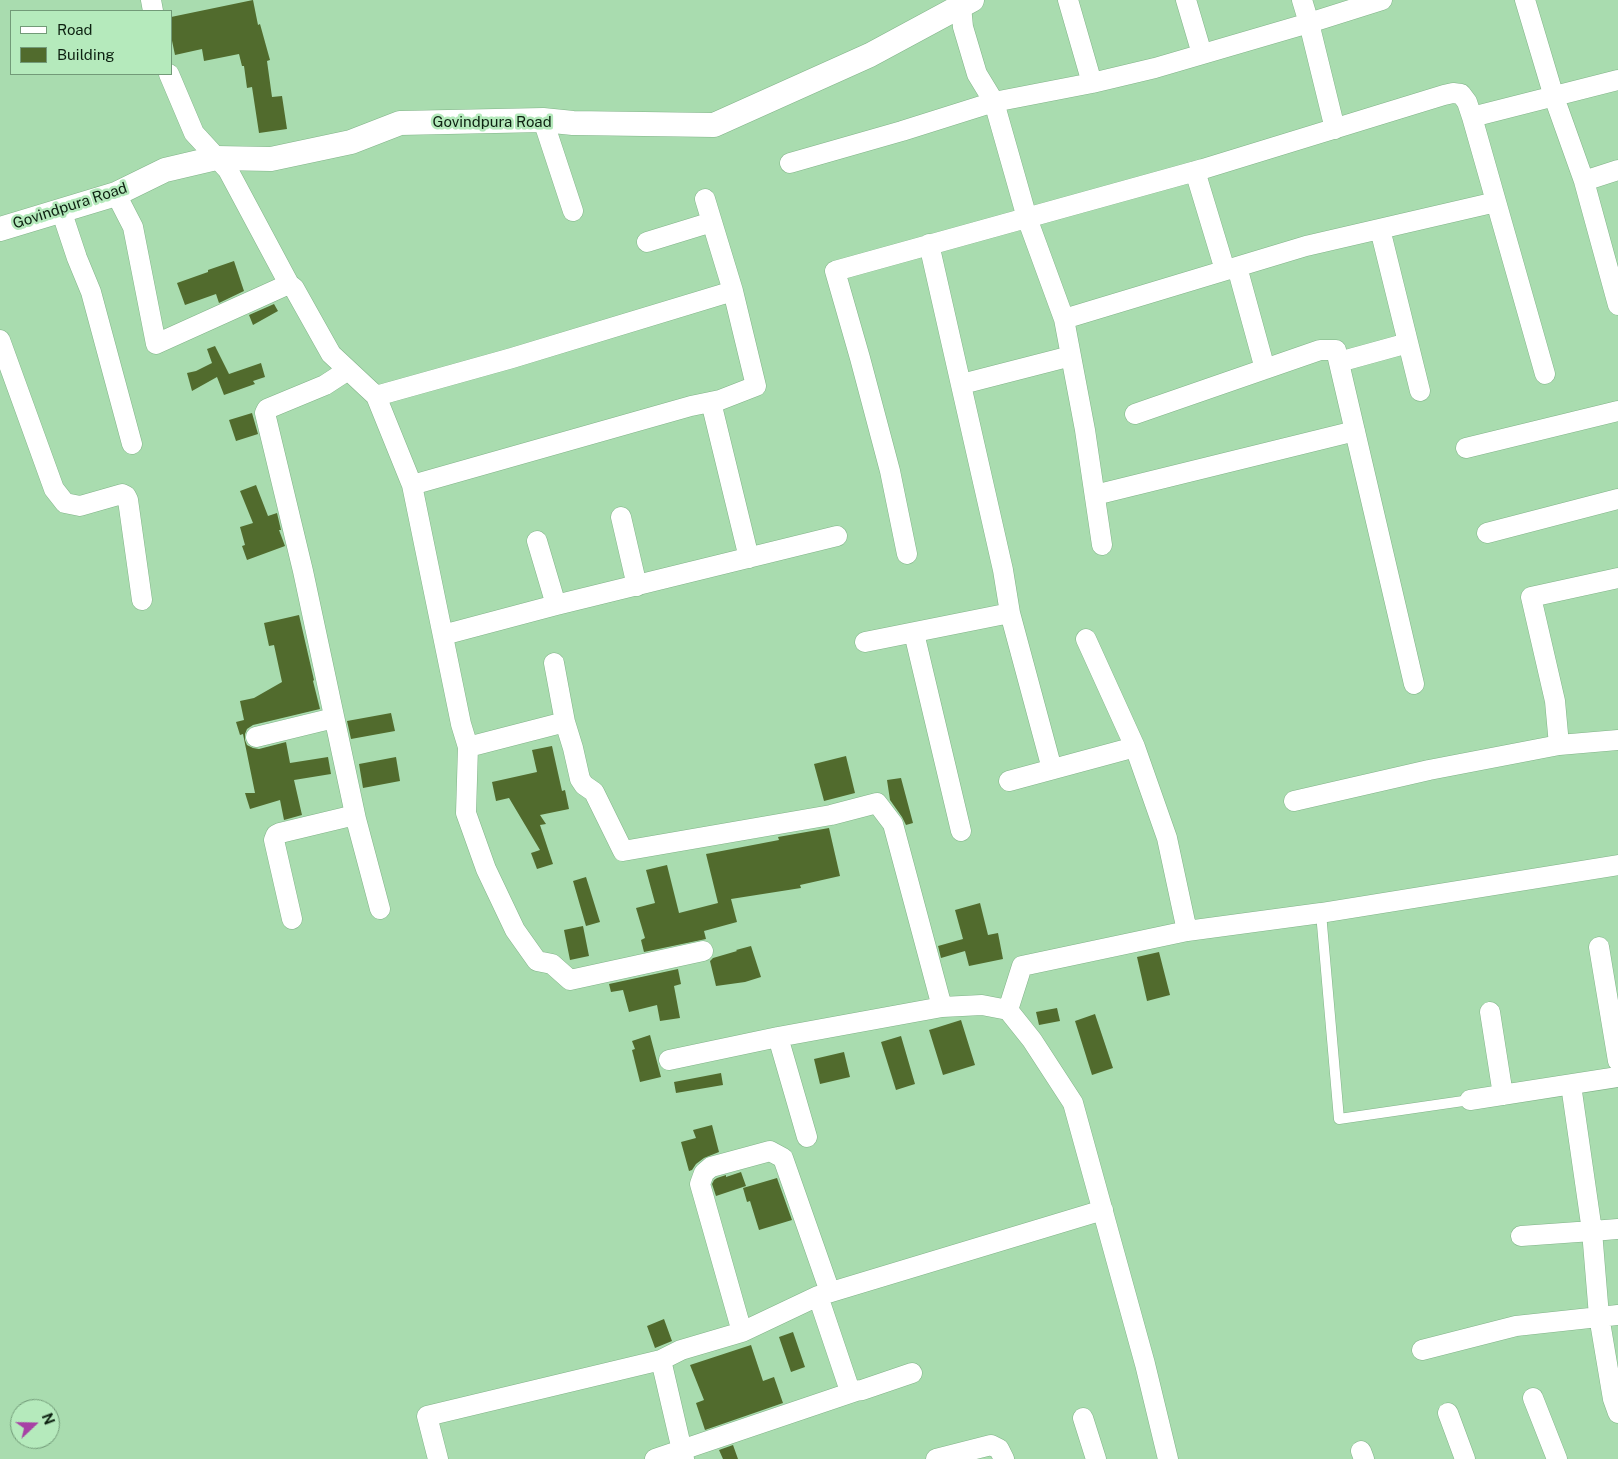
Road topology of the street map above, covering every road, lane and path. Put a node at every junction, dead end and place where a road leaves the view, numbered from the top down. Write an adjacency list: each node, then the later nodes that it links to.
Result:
1 (1068, 0): 11 (street)
2 (1186, 0): 8 (street)
3 (1302, 0): 7 (street)
4 (1382, 0): 7 (street)
5 (1524, 0): 12 (street)
6 (967, 3): 13 (street); 15 (street, Govindpura Road)
7 (1310, 23): 8 (street); 16 (street)
8 (1202, 54): 11 (street)
9 (169, 75): 17 (street)
10 (1618, 80): 12 (street)
11 (1092, 83): 13 (street)
12 (1554, 97): 14 (street); 21 (street)
13 (994, 102): 18 (street); 27 (street)
14 (1472, 117): 16 (street); 24 (street)
15 (543, 120): 17 (street, Govindpura Road); 26 (street)
16 (1335, 129): 20 (street)
17 (216, 158): 22 (street, Govindpura Road); 35 (street)
18 (790, 163)
19 (1618, 170): 21 (street)
20 (1195, 171): 27 (street); 34 (street)
21 (1584, 181): 33 (street)
22 (116, 194): 25 (street, Govindpura Road); 35 (street)
23 (705, 199): 28 (street)
24 (1496, 202): 30 (street); 45 (street)
25 (61, 210): 29 (street, Govindpura Road); 53 (street)
26 (573, 211)
27 (1027, 218): 32 (street); 38 (street)
28 (712, 222): 31 (street); 36 (street)
29 (0, 229)
30 (1380, 229): 34 (street); 40 (street)
31 (646, 242)
32 (929, 244): 46 (street); 63 (street)
33 (1611, 253): 37 (street)
34 (1231, 268): 38 (street); 43 (street)
35 (289, 284): 44 (street)
36 (733, 291): 48 (street); 49 (street)
37 (1618, 305)
38 (1064, 319): 41 (street)
39 (0, 340): 67 (street)
40 (1408, 343): 42 (street); 47 (street)
41 (1071, 356): 46 (street); 56 (street)
42 (1338, 362): 43 (street); 52 (street)
43 (1265, 369): 51 (street)
44 (348, 370): 48 (street); 76 (street)
45 (1545, 374)
46 (962, 384): 69 (street)
47 (1420, 391)
48 (376, 396): 55 (street)
49 (711, 402): 55 (street); 64 (street)
50 (1618, 411): 54 (street)
51 (1134, 414)
52 (1355, 431): 56 (street); 75 (street)
53 (132, 444)
54 (1466, 448)
55 (412, 485): 71 (street)
56 (1095, 495): 62 (street)
57 (1618, 499): 59 (street)
58 (621, 517): 66 (street)
59 (1487, 533)
60 (837, 536): 64 (street)
61 (537, 541): 68 (street)
62 (1102, 545)
63 (907, 554)
64 (750, 558): 66 (street)
65 (1618, 578): 80 (street)
66 (637, 586): 68 (street)
67 (142, 600)
68 (556, 605): 71 (street)
69 (1010, 613): 70 (street); 83 (street)
70 (914, 633): 73 (street); 87 (street)
71 (443, 635): 81 (street)
72 (1086, 639): 82 (street)
73 (865, 642)
74 (554, 663): 77 (street)
75 (1414, 684)
76 (334, 718): 78 (street); 86 (street)
77 (565, 722): 81 (street); 95 (street)
78 (256, 738)
79 (1618, 740): 80 (street)
80 (1559, 745): 85 (street)
81 (468, 747): 94 (street)
82 (1135, 747): 83 (street); 92 (street)
83 (1052, 769): 84 (street)
84 (1009, 781)
85 (1294, 801)
86 (355, 815): 89 (street); 91 (street)
87 (961, 831)
88 (1618, 865): 90 (street)
89 (380, 909)
90 (1321, 913): 92 (street); 104 (lane)
91 (292, 919)
92 (1187, 931): 96 (street)
93 (1599, 947): 100 (street)
94 (703, 951)
95 (942, 1008): 96 (street); 98 (street)
96 (1008, 1010): 106 (street)
97 (1490, 1012): 103 (street)
98 (778, 1037): 99 (street); 105 (street)
99 (669, 1060)
100 (1618, 1061)
101 (1618, 1077): 102 (street)
102 (1571, 1085): 103 (street); 108 (street)
103 (1503, 1095): 104 (street)
104 (1470, 1100)
105 (806, 1137)
106 (1103, 1210): 110 (street); 127 (street)
107 (1618, 1229): 108 (street)
108 (1592, 1231): 109 (street); 111 (street)
109 (1521, 1236)
110 (824, 1294): 112 (street); 112 (street); 116 (street)
111 (1609, 1315): 113 (street); 119 (street)
112 (742, 1332): 114 (street)
113 (1422, 1350)
114 (661, 1360): 121 (street); 122 (street)
115 (912, 1373): 116 (street)
116 (856, 1391): 121 (street)
117 (1533, 1398): 129 (street)
118 (1448, 1413): 128 (street)
119 (1618, 1413)
120 (1083, 1418): 126 (street)
121 (683, 1455): 123 (street)
122 (438, 1459)
123 (655, 1459)
124 (936, 1459): 125 (street)
125 (1004, 1459)
126 (1096, 1459)
127 (1168, 1459)
128 (1465, 1459)
129 (1557, 1459)

